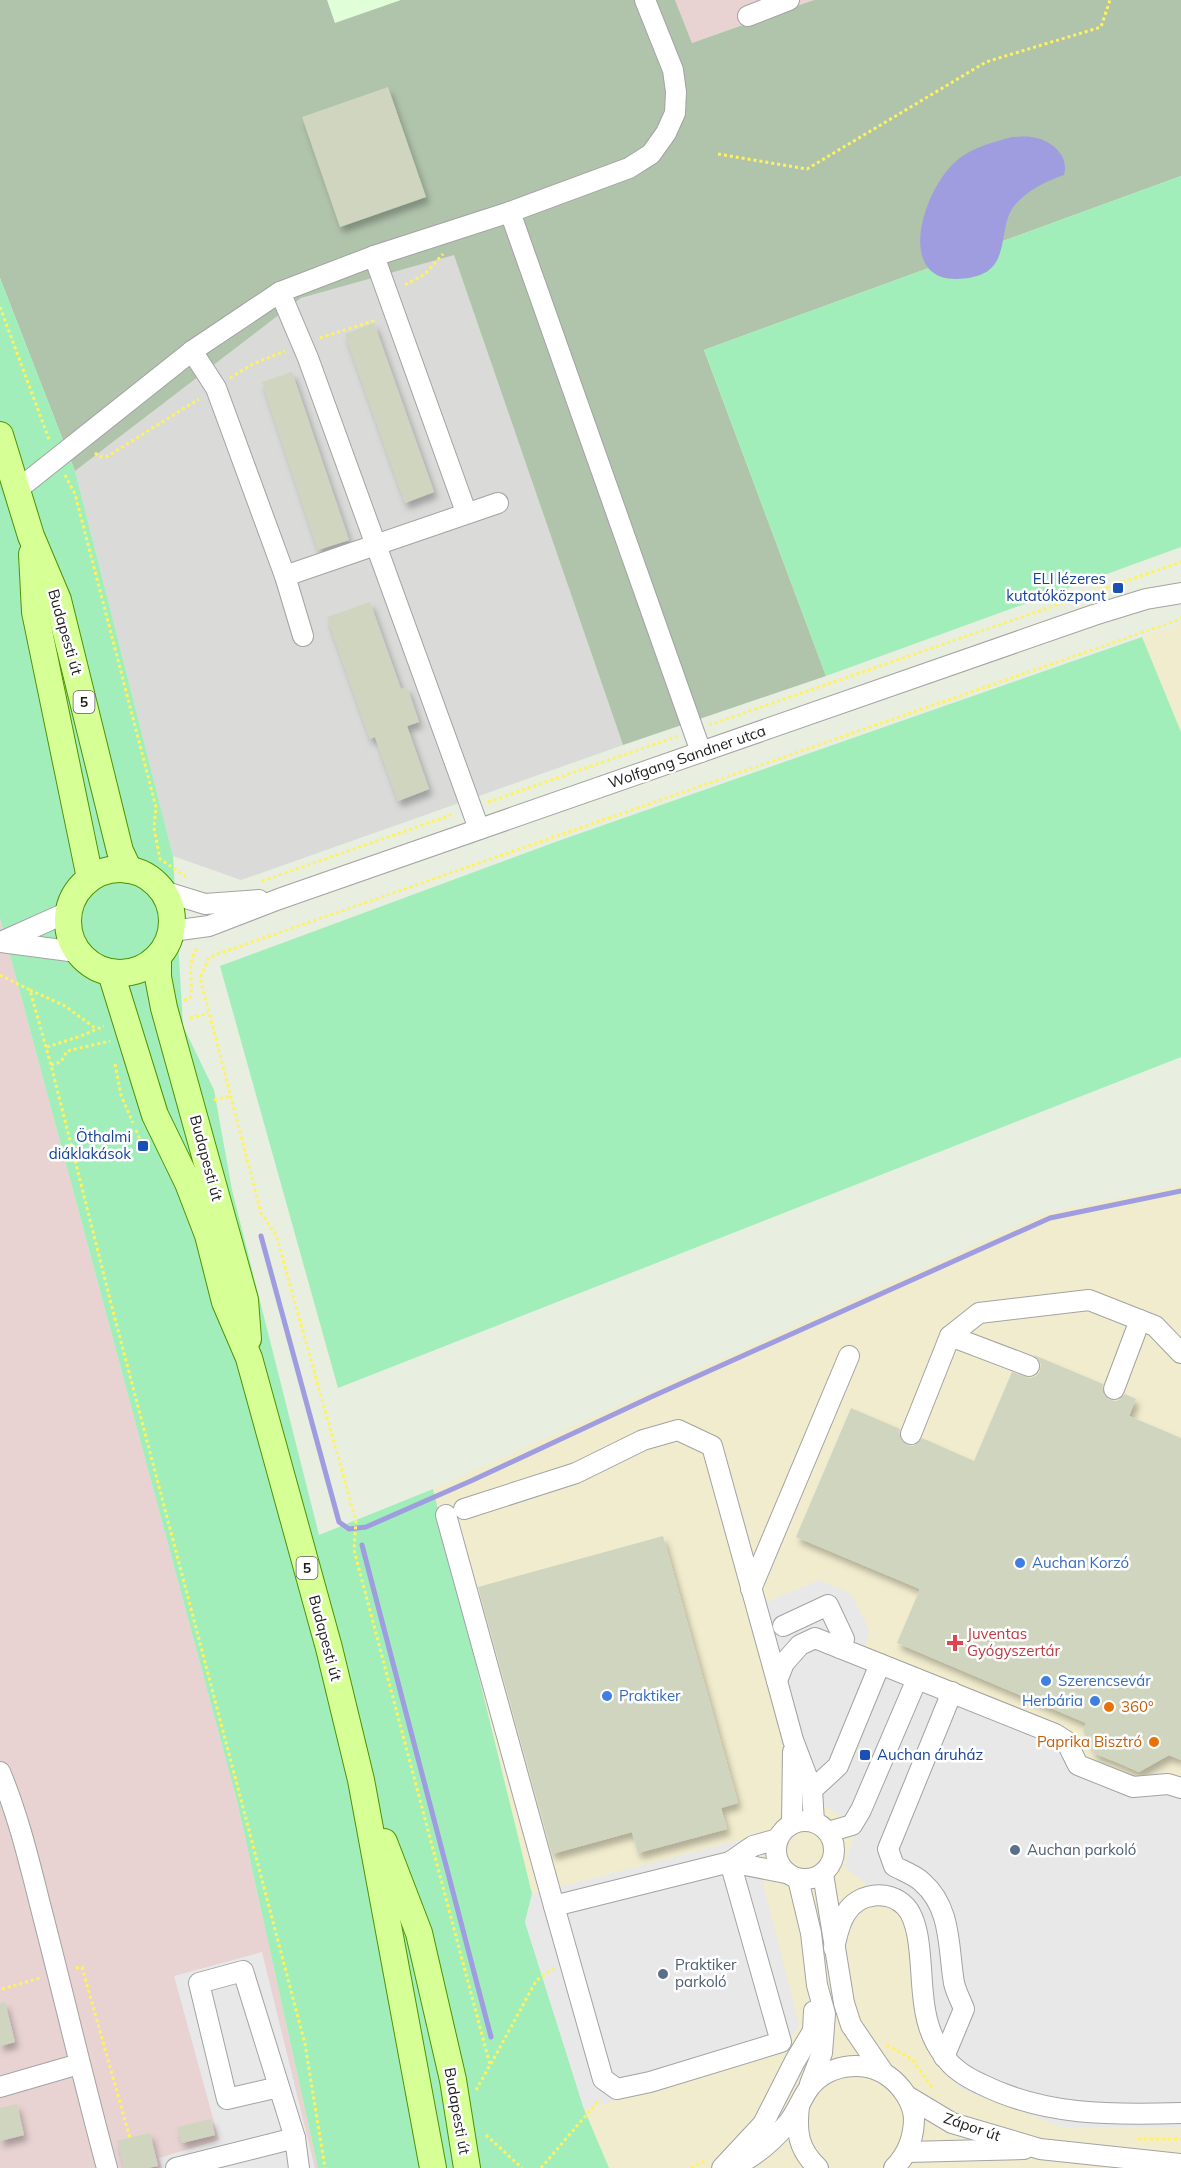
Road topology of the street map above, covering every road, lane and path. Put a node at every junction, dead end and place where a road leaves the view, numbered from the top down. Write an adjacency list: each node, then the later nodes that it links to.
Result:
1 (645, 0): 6 (street)
2 (1110, 0): 5 (path)
3 (783, 1): 4 (street)
4 (748, 16)
5 (718, 154)
6 (510, 213): 8 (street); 29 (street)
7 (445, 251): 10 (path)
8 (374, 256): 9 (street); 10 (street)
9 (280, 292): 12 (street); 20 (street)
10 (389, 294): 18 (street)
11 (0, 307): 14 (path)
12 (192, 351): 14 (street); 21 (street)
13 (0, 435): 16 (main road, Budapesti út / 5)
14 (64, 464): 15 (path); 15 (path); 16 (street)
15 (66, 477): 33 (path)
16 (17, 490): 19 (main road, Budapesti út / 5)
17 (498, 503): 18 (street)
18 (466, 512): 20 (street)
19 (31, 536): 31 (main road, Budapesti út / 5); 32 (main road, Budapesti út / 5)
20 (375, 545): 21 (street); 30 (street)
21 (285, 576): 26 (street)
22 (1181, 581): 24 (street)
23 (1181, 593): 24 (street)
24 (1146, 598): 29 (street, Wolfgang Sandner utca)
25 (1181, 620): 45 (path)
26 (303, 636)
27 (675, 737): 28 (path)
28 (679, 747)
29 (701, 752): 30 (street, Wolfgang Sandner utca)
30 (479, 829): 35 (street, Wolfgang Sandner utca)
31 (129, 870): 32 (main road); 34 (main road)
32 (90, 878): 36 (main road)
33 (188, 878)
34 (164, 891): 35 (street, Wolfgang Sandner utca); 37 (main road)
35 (279, 899): 37 (street, Wolfgang Sandner utca)
36 (68, 912): 38 (street); 40 (main road)
37 (172, 931): 41 (main road)
38 (0, 942): 40 (street)
39 (206, 944): 46 (path)
40 (77, 951): 42 (main road)
41 (158, 958): 42 (main road); 46 (main road, Budapesti út / 5)
42 (111, 973): 48 (main road, Budapesti út / 5)
43 (0, 975): 44 (path)
44 (30, 990): 47 (path); 49 (path)
45 (208, 1013): 46 (path); 51 (path)
46 (175, 1014): 57 (main road, Budapesti út / 5)
47 (95, 1028): 48 (path); 49 (path)
48 (121, 1029): 50 (path); 57 (main road, Budapesti út / 5)
49 (46, 1047): 50 (path)
50 (51, 1065): 107 (path)
51 (231, 1096): 52 (path); 88 (path)
52 (214, 1100)
53 (1140, 1320): 54 (street); 55 (street); 59 (street)
54 (950, 1336): 58 (street); 60 (street)
55 (1181, 1353)
56 (849, 1356): 61 (street)
57 (249, 1358): 72 (main road, Budapesti út / 5)
58 (1029, 1366)
59 (1114, 1389)
60 (911, 1434)
61 (751, 1589): 62 (street); 81 (street)
62 (760, 1620): 63 (street); 68 (street)
63 (783, 1626): 64 (street); 65 (street)
64 (815, 1638): 65 (street); 68 (street)
65 (840, 1648): 66 (street)
66 (880, 1664): 67 (street); 74 (street)
67 (917, 1678): 69 (street); 76 (street)
68 (777, 1682): 70 (street)
69 (952, 1692): 73 (street); 86 (street)
70 (793, 1740): 74 (street); 75 (street)
71 (0, 1772): 87 (street)
72 (361, 1780): 104 (main road, Budapesti út / 5); 108 (main road, Budapesti út / 5)
73 (1181, 1788)
74 (812, 1790): 76 (street)
75 (792, 1824): 76 (street); 77 (street)
76 (821, 1827): 79 (street)
77 (778, 1839): 78 (street); 80 (street)
78 (730, 1862): 80 (street); 81 (street); 90 (street)
79 (823, 1874): 80 (street); 82 (street, Zápor út)
80 (792, 1876): 84 (street)
81 (554, 1906): 83 (street)
82 (834, 1948): 86 (street); 89 (street, Zápor út)
83 (568, 1957): 88 (path); 90 (street)
84 (817, 1985): 96 (street); 111 (street)
85 (879, 2040): 94 (path)
86 (944, 2057): 97 (street)
87 (79, 2064): 91 (street); 105 (street)
88 (490, 2065): 93 (path)
89 (884, 2072): 95 (street, Zápor út); 96 (street)
90 (611, 2086): 110 (path)
91 (0, 2087)
92 (279, 2087): 92 (street); 99 (street)
93 (476, 2090)
94 (935, 2095)
95 (907, 2096): 100 (street, Zápor út); 101 (street, Zápor út)
96 (803, 2098): 112 (street); 113 (street)
97 (1181, 2113)
98 (486, 2135): 109 (path)
99 (295, 2138): 103 (street); 106 (street)
100 (1040, 2149): 101 (street, Zápor út); 102 (street, Zápor út)
101 (898, 2164)
102 (1181, 2164)
103 (184, 2167)
104 (468, 2167)
105 (107, 2168)
106 (299, 2168)
107 (325, 2168)
108 (433, 2168)
109 (522, 2168)
110 (541, 2168)
111 (722, 2168)
112 (730, 2168)
113 (818, 2168)

